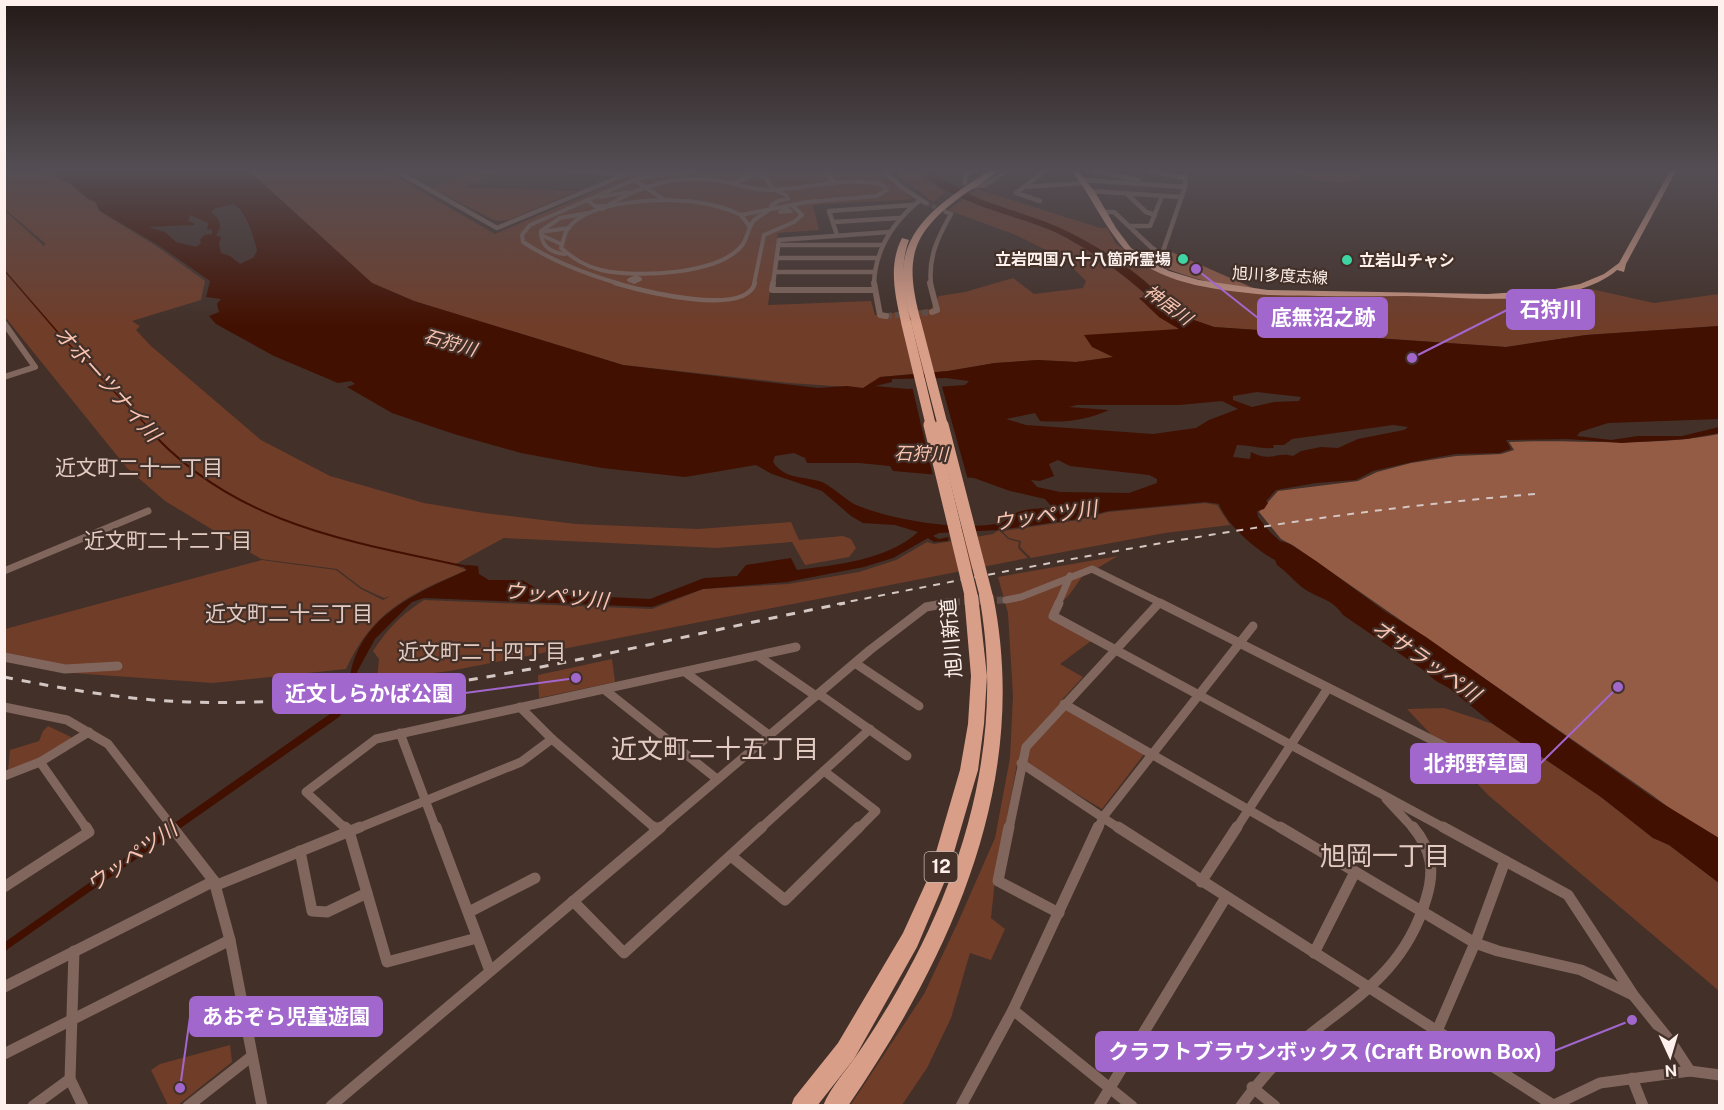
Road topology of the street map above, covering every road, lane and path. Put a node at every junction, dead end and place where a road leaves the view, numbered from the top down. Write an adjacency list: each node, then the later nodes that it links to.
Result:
1 (833, 222): 23 (street)
2 (486, 223): 3 (street)
3 (512, 223)
4 (535, 223): 37 (street)
5 (553, 223): 22 (street)
6 (574, 223): 20 (street)
7 (747, 223): 19 (street)
8 (752, 223): 19 (street)
9 (793, 223): 37 (street)
10 (896, 223): 21 (street)
11 (926, 223): 46 (highway, 旭川新道 / 12, bridge)
12 (946, 223): 39 (street)
13 (1109, 223): 31 (main road, 旭川多度志線)
14 (1126, 223): 18 (street)
15 (1151, 223): 18 (street)
16 (1172, 223): 28 (street)
17 (1645, 223): 31 (main road, 旭川多度志線)
18 (1130, 226): 28 (street)
19 (750, 227): 35 (street)
20 (569, 228): 22 (street); 24 (street)
21 (889, 232): 23 (street); 25 (street)
22 (541, 234): 24 (street); 27 (street)
23 (837, 235): 26 (street)
24 (561, 244): 27 (street)
25 (882, 244): 26 (street); 30 (street)
26 (779, 245): 29 (street)
27 (565, 254): 34 (street)
28 (1161, 254): 31 (street)
29 (777, 258): 30 (street); 32 (street)
30 (877, 258): 33 (street)
31 (1140, 259)
32 (775, 272): 33 (street); 38 (street)
33 (874, 272): 38 (street)
34 (625, 274): 35 (street); 36 (street)
35 (650, 274): 36 (street)
36 (632, 279): 37 (street)
37 (622, 285)
38 (874, 290): 40 (street)
39 (932, 312)
40 (886, 316)
41 (4, 324): 42 (street)
42 (4, 377)
43 (148, 511): 44 (street)
44 (4, 571)
45 (1070, 576): 47 (street); 49 (street); 53 (street)
46 (979, 595): 127 (highway, 旭川新道 / 12); 128 (highway, 旭川新道 / 12)
47 (1006, 600)
48 (953, 602): 56 (street)
49 (1158, 604): 51 (street); 53 (street)
50 (1253, 626): 51 (street)
51 (1239, 643): 59 (street); 62 (street)
52 (796, 647): 54 (street)
53 (1116, 650): 62 (street); 63 (street)
54 (758, 656): 58 (street); 61 (street)
55 (4, 657): 57 (street)
56 (855, 663): 61 (street); 64 (street)
57 (118, 666)
58 (685, 672): 60 (street); 70 (street)
59 (1328, 688): 72 (street); 79 (street)
60 (605, 690): 66 (street); 80 (street)
61 (817, 695): 67 (street); 70 (street)
62 (1198, 695): 72 (street); 73 (street)
63 (1064, 704): 73 (street); 76 (street)
64 (919, 706)
65 (4, 707): 68 (street)
66 (520, 707): 69 (street); 71 (street)
67 (870, 729): 74 (street); 77 (street)
68 (89, 732): 75 (street); 93 (street)
69 (400, 733): 82 (street); 86 (street)
70 (769, 735): 80 (street)
71 (552, 739): 82 (street); 85 (street)
72 (1291, 746): 81 (street); 83 (street)
73 (1152, 753): 83 (street); 84 (street)
74 (907, 756)
75 (40, 762): 78 (street); 94 (street)
76 (1021, 763): 84 (street); 100 (street)
77 (824, 771): 88 (street); 88 (street)
78 (4, 776)
79 (1498, 776)
80 (717, 779): 85 (street)
81 (1381, 793): 89 (street); 99 (street)
82 (424, 802): 86 (street); 98 (street)
83 (1249, 809): 90 (street); 92 (street)
84 (1103, 817): 92 (street); 100 (street)
85 (657, 830): 97 (street)
86 (349, 831): 87 (street); 95 (street)
87 (300, 851): 93 (street); 95 (street)
88 (731, 856): 97 (street)
89 (1505, 861): 103 (street); 109 (street)
90 (1355, 872): 99 (street); 105 (street)
91 (535, 878): 98 (street)
92 (1201, 882): 96 (street)
93 (215, 883): 102 (street); 104 (street)
94 (5, 885)
95 (367, 893): 101 (street)
96 (1226, 897): 105 (street); 120 (street)
97 (573, 901): 106 (street)
98 (469, 912): 101 (street)
99 (1423, 912): 103 (street); 108 (street)
100 (1059, 913): 110 (street)
101 (477, 938): 106 (street)
102 (230, 940): 111 (street); 114 (street)
103 (1475, 943): 109 (street); 112 (street)
104 (74, 951): 107 (street); 111 (street)
105 (1314, 953): 108 (street)
106 (490, 971): 126 (street)
107 (4, 987)
108 (1371, 988): 112 (street); 119 (street)
109 (1634, 996): 115 (street)
110 (1013, 1010): 120 (street); 129 (street)
111 (72, 1020): 113 (street); 118 (street)
112 (1437, 1031): 121 (street)
113 (4, 1054)
114 (252, 1056): 124 (street); 125 (street)
115 (1690, 1071): 116 (street); 117 (street)
116 (1719, 1075)
117 (1632, 1077): 121 (street); 134 (street)
118 (70, 1079): 122 (street); 123 (street)
119 (1252, 1087): 132 (street); 133 (street)
120 (1110, 1088): 130 (street); 131 (street)
121 (1553, 1105)
122 (33, 1106)
123 (83, 1106)
124 (188, 1106)
125 (262, 1106)
126 (331, 1106)
127 (802, 1106)
128 (834, 1106)
129 (961, 1106)
130 (1099, 1106)
131 (1132, 1106)
132 (1241, 1106)
133 (1275, 1106)
134 (1643, 1106)

